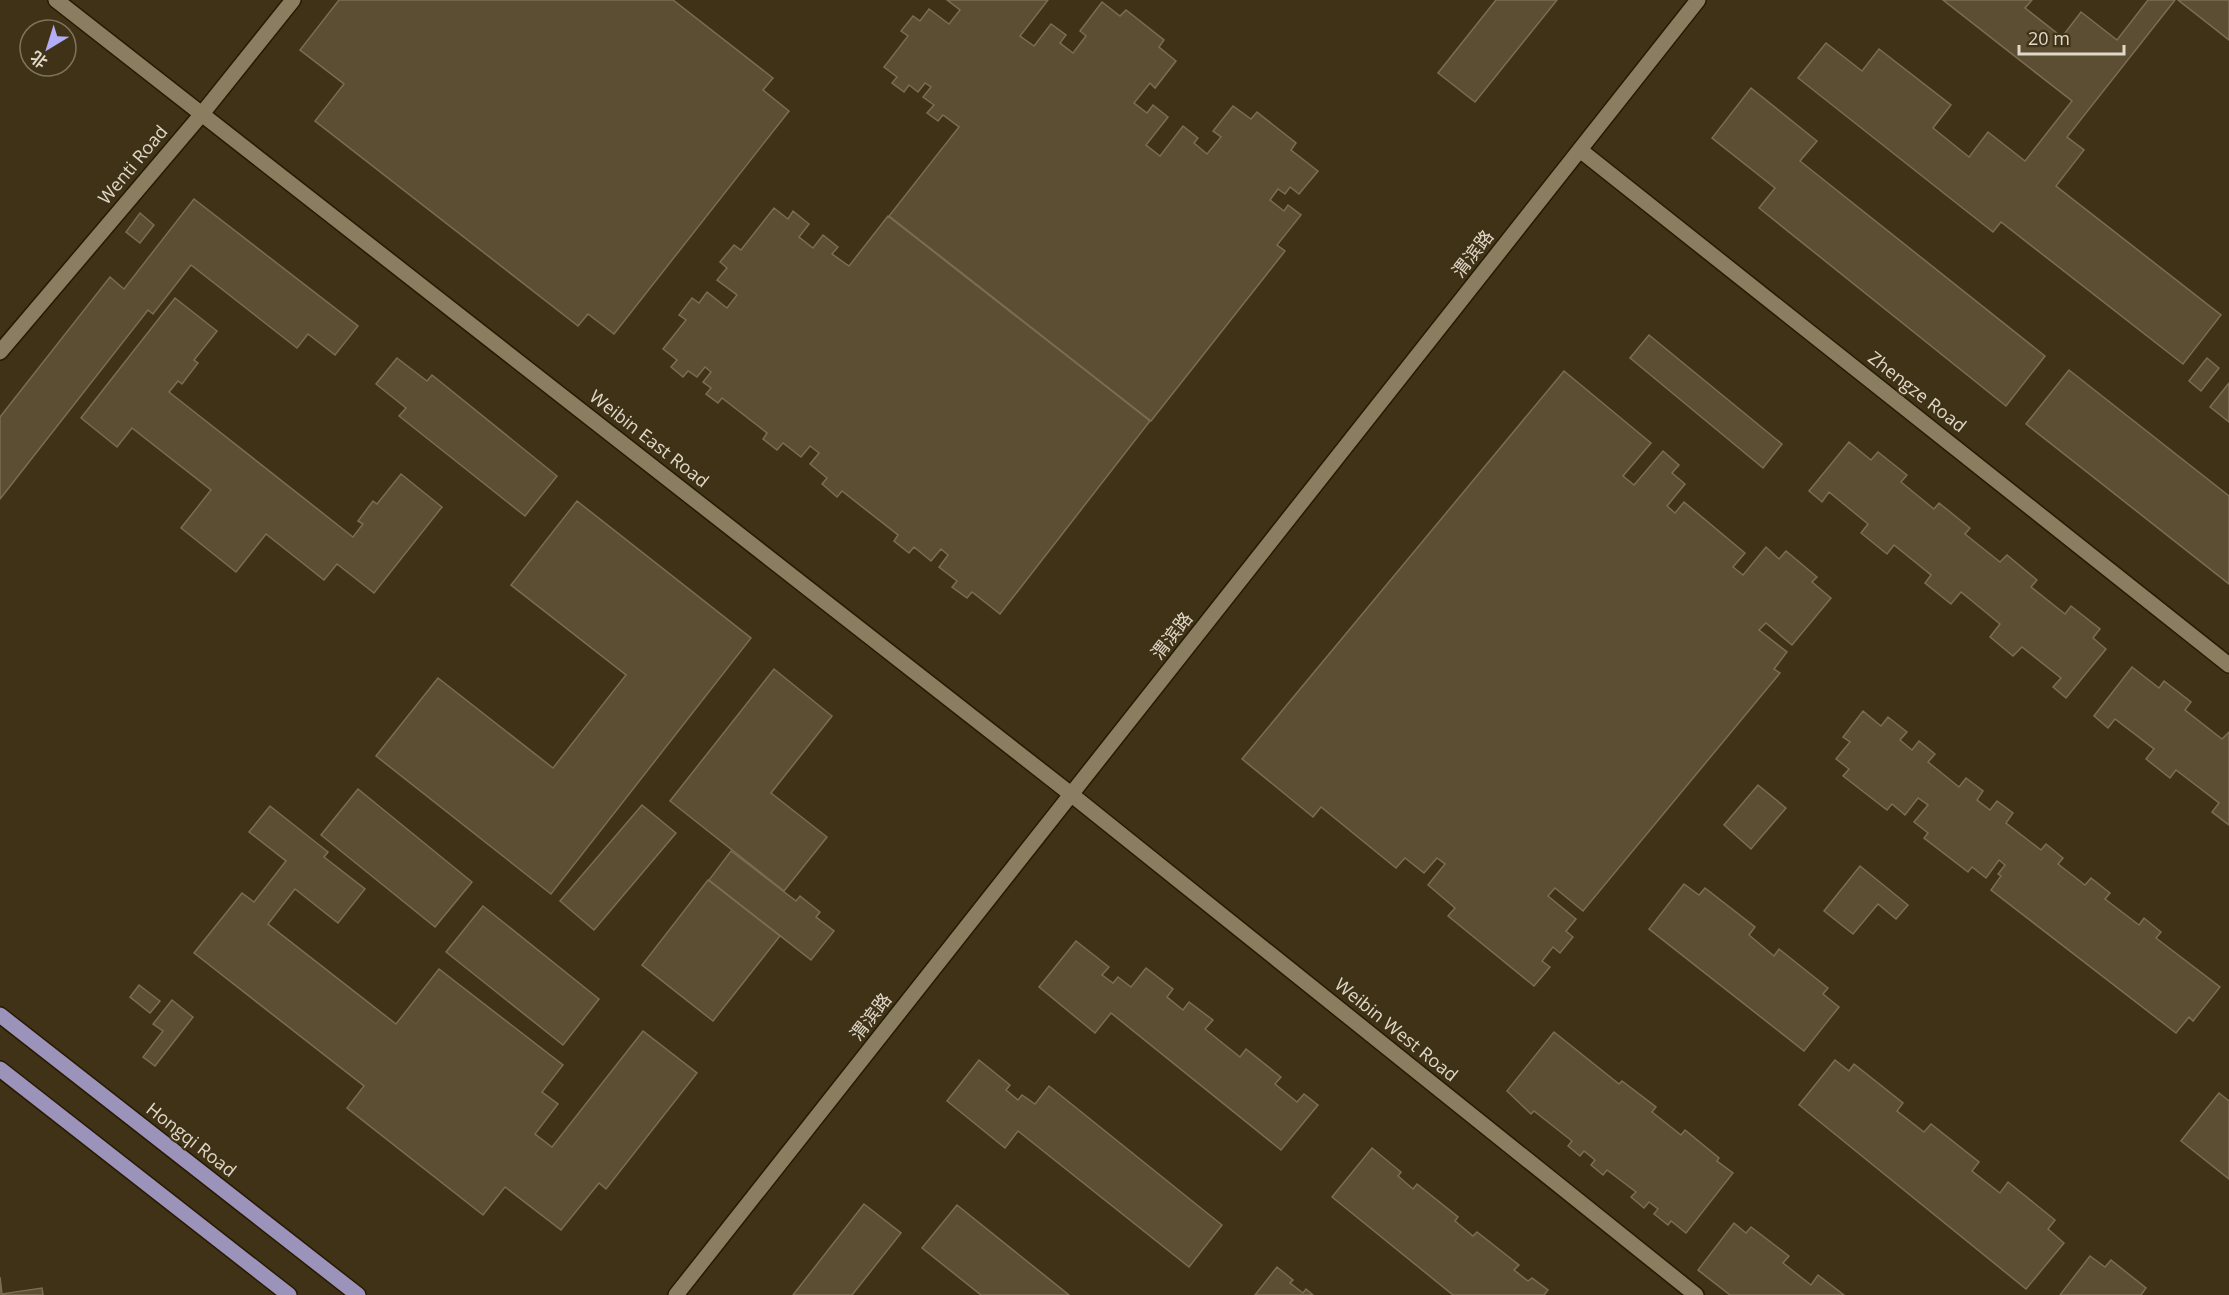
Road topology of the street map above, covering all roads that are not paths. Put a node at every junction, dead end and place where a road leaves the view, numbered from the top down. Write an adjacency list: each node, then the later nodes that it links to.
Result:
1 (56, 0): 4 (street, Weibin East Road)
2 (293, 0): 4 (street, Wenti Road)
3 (1698, 0): 5 (street, 渭滨路)
4 (201, 115): 6 (street, Wenti Road); 8 (street, Weibin East Road)
5 (1580, 150): 7 (street, Zhengze Road); 8 (street, 渭滨路)
6 (0, 352)
7 (2229, 664)
8 (1072, 795): 13 (street, 渭滨路); 14 (street, Weibin West Road)
9 (0, 1015): 12 (main road, Hongqi Road)
10 (0, 1069): 11 (main road)
11 (288, 1295)
12 (358, 1295)
13 (676, 1295)
14 (1696, 1295)

